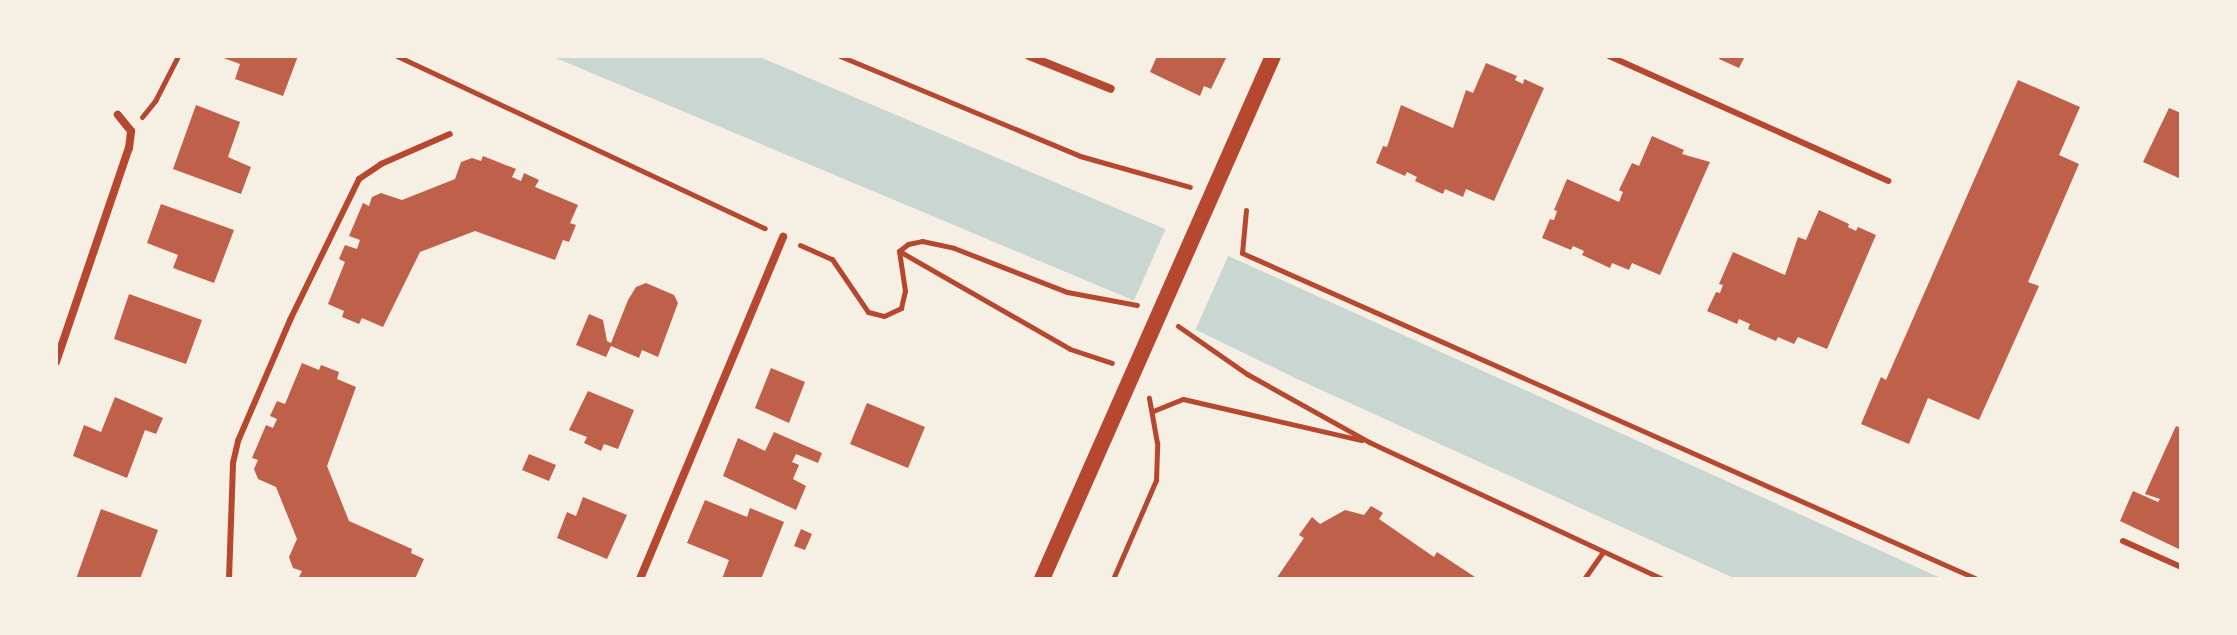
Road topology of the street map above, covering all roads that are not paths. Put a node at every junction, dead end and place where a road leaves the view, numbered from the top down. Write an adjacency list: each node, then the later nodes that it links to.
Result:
1 (1029, 56): 4 (street)
2 (1273, 56): 14 (main road)
3 (1609, 56): 7 (lane)
4 (1111, 89)
5 (118, 115): 9 (street)
6 (450, 134): 12 (lane)
7 (1888, 181)
8 (783, 237): 13 (street)
9 (56, 362)
10 (2123, 541): 11 (lane)
11 (2181, 567)
12 (229, 579)
13 (640, 579)
14 (1042, 579)

